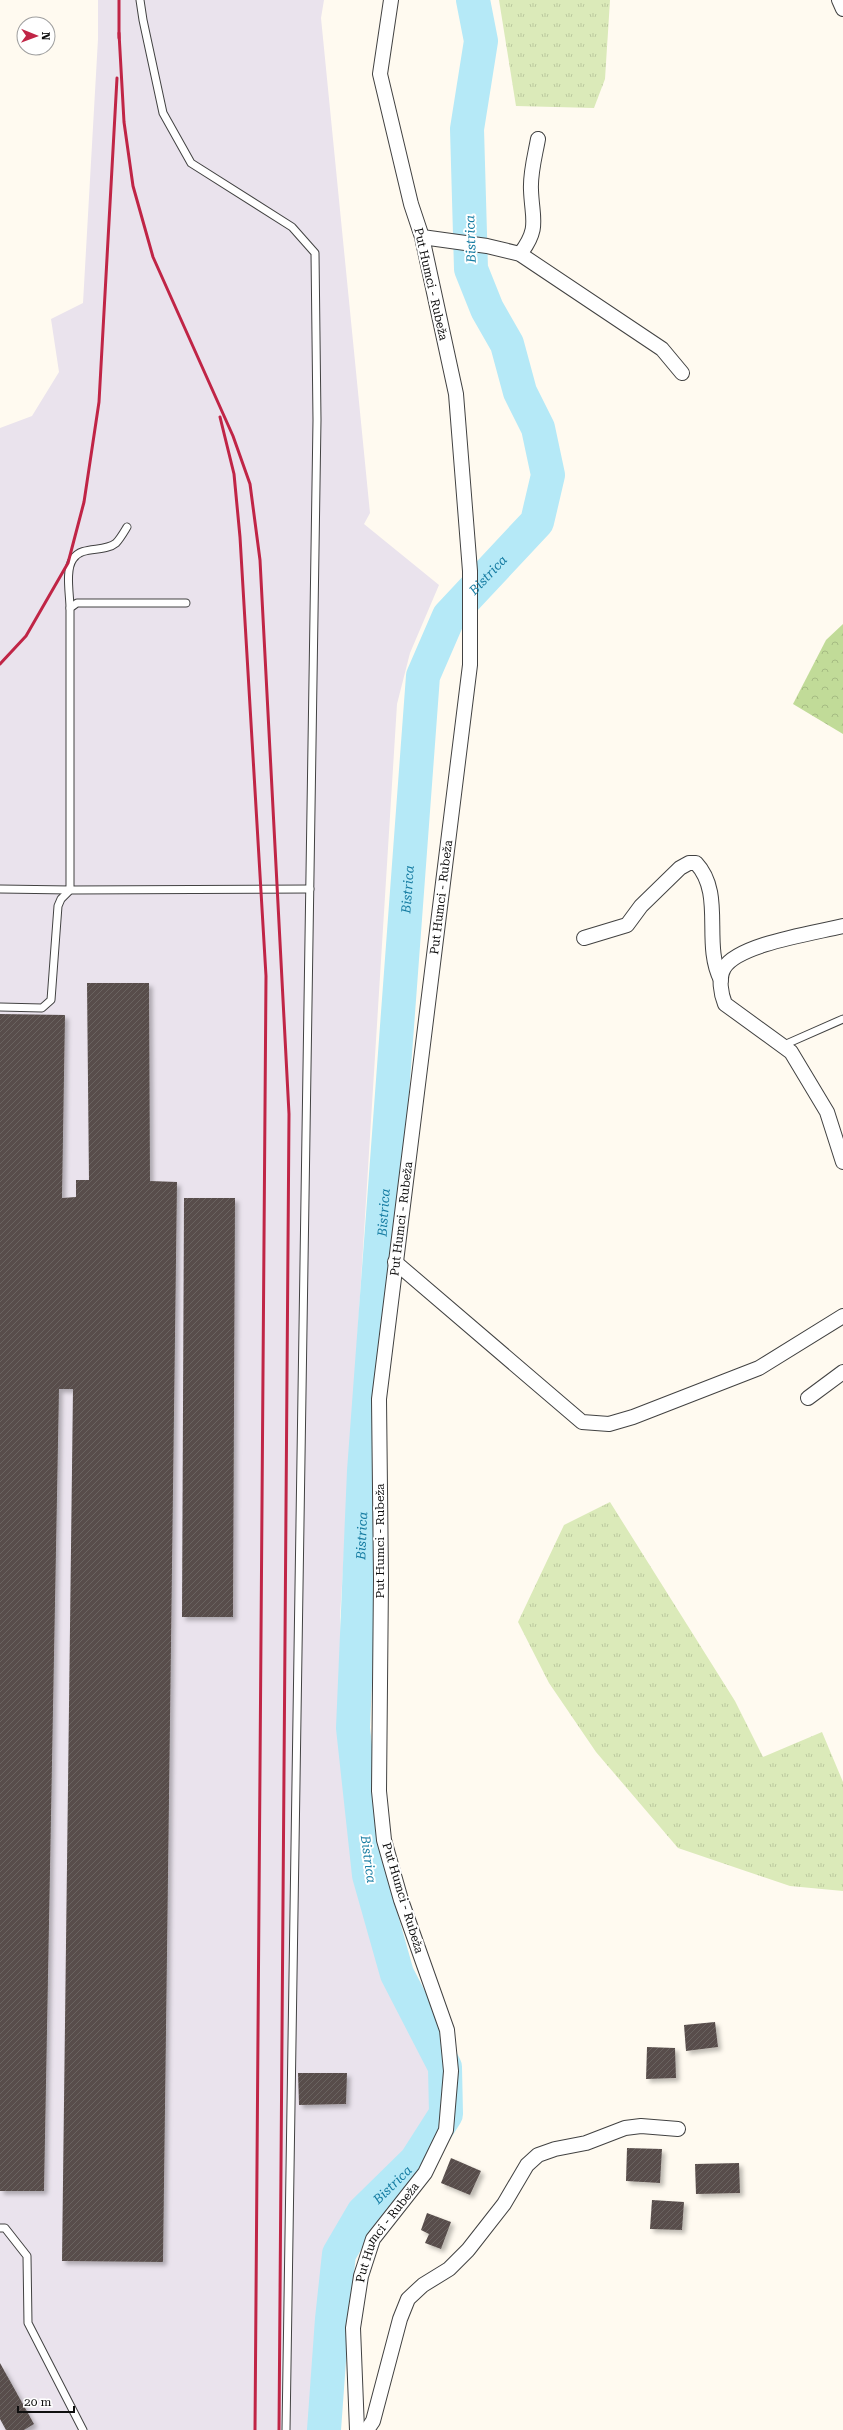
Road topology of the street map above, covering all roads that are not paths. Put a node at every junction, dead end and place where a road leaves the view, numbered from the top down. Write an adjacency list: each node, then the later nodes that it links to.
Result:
1 (140, 0): 13 (lane)
2 (391, 0): 6 (street, Put Humci - Rubeža)
3 (838, 0): 4 (street)
4 (843, 9)
5 (538, 139): 7 (street)
6 (422, 237): 7 (street); 22 (street, Put Humci - Rubeža)
7 (520, 254): 8 (street)
8 (682, 373)
9 (127, 527): 11 (lane)
10 (186, 603): 11 (lane)
11 (70, 608): 14 (lane)
12 (0, 889): 14 (lane)
13 (310, 889): 14 (lane); 29 (lane)
14 (70, 890): 18 (lane)
15 (843, 926): 17 (street)
16 (584, 938): 17 (street)
17 (721, 980): 20 (street)
18 (0, 1007)
19 (843, 1019): 20 (lane)
20 (784, 1045): 21 (street)
21 (843, 1162)
22 (396, 1262): 23 (street); 30 (street, Put Humci - Rubeža)
23 (843, 1316)
24 (843, 1372): 25 (street)
25 (808, 1398)
26 (678, 2129): 31 (street)
27 (0, 2228): 28 (lane)
28 (83, 2430)
29 (286, 2430)
30 (357, 2430)
31 (367, 2430)

